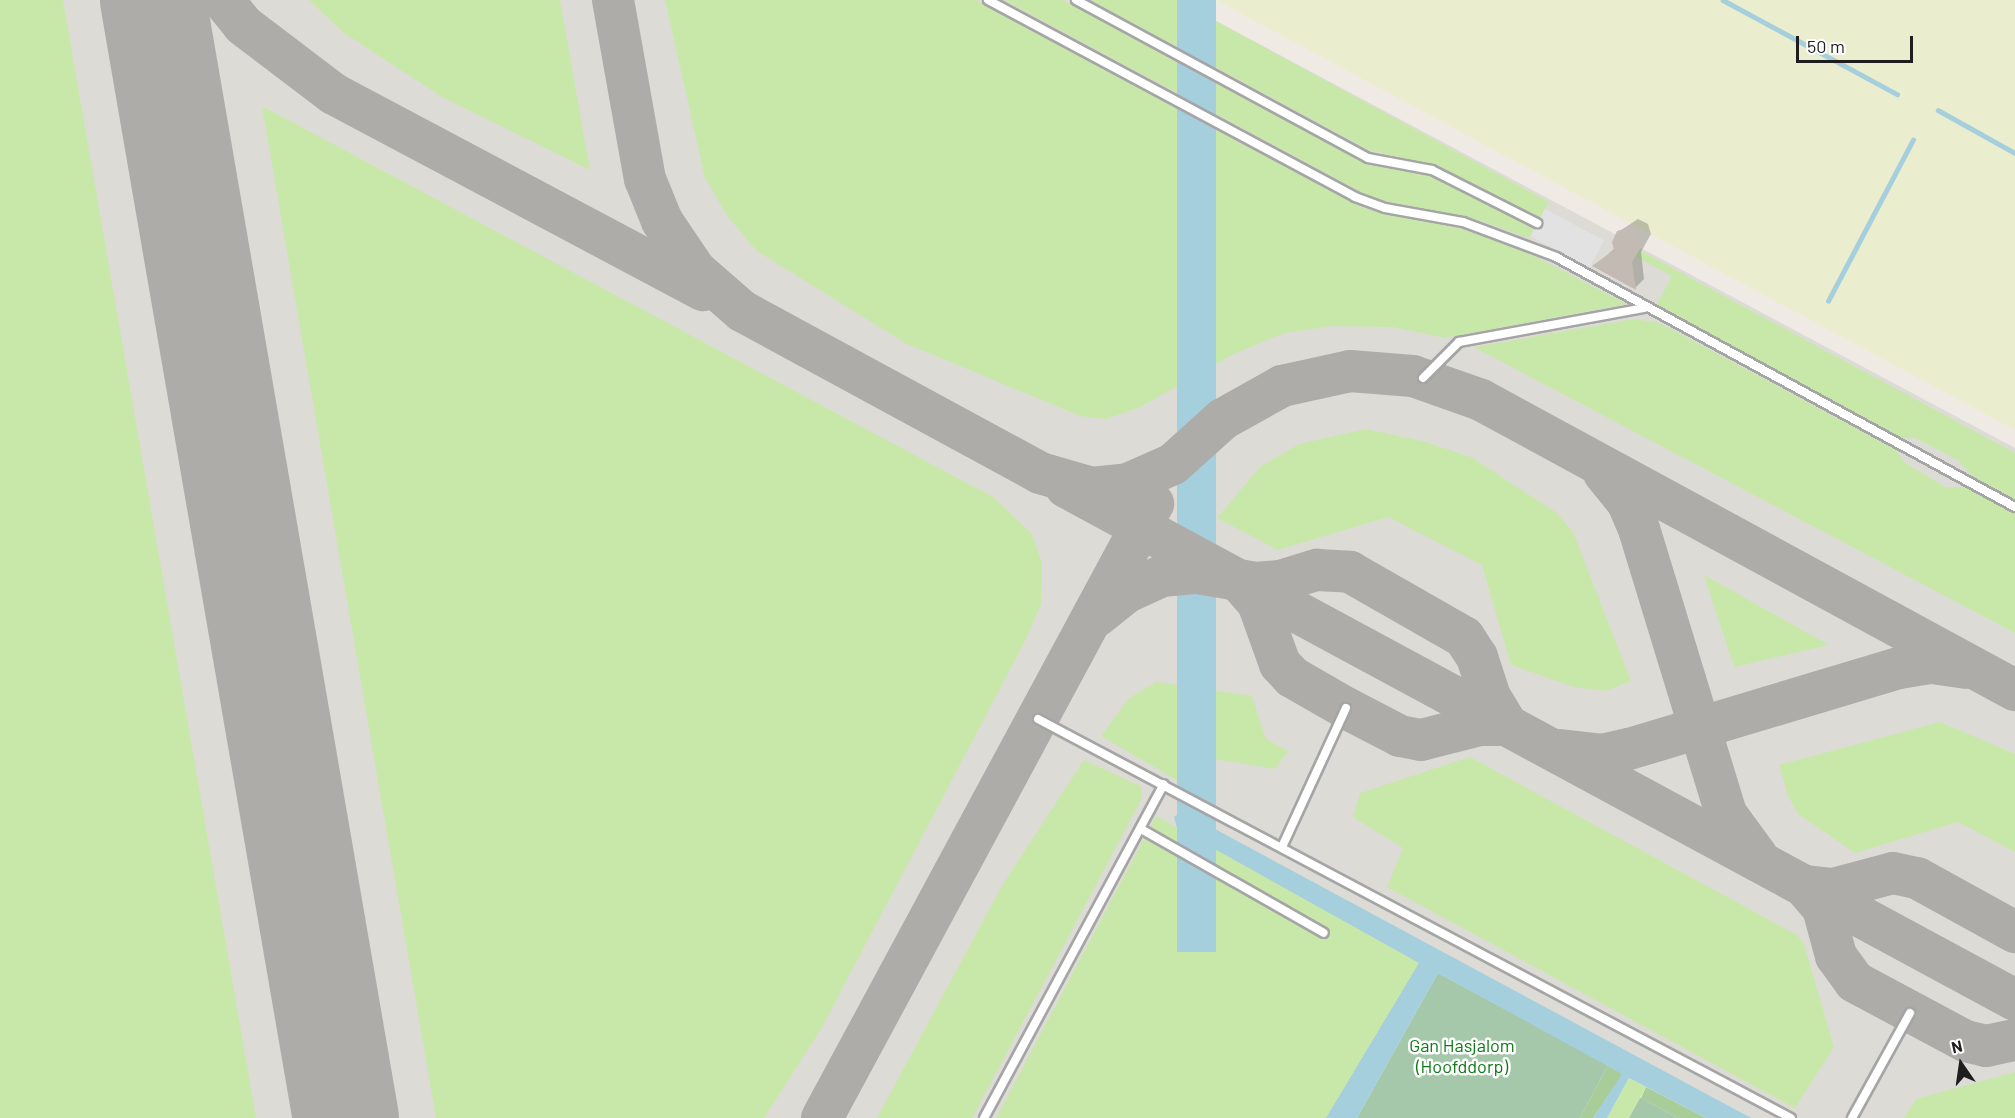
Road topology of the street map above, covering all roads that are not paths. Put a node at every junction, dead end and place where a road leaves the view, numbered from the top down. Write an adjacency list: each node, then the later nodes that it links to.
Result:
1 (988, 0): 4 (lane)
2 (1076, 0): 3 (lane)
3 (1537, 223)
4 (1646, 308): 5 (lane); 6 (lane)
5 (1423, 378)
6 (2015, 507)
7 (1346, 708): 11 (lane)
8 (1038, 719): 9 (lane)
9 (1164, 784): 10 (lane); 11 (lane)
10 (1141, 829): 12 (lane); 14 (lane)
11 (1282, 847): 15 (lane)
12 (1324, 933)
13 (1910, 1013): 16 (lane)
14 (984, 1118)
15 (1791, 1118)
16 (1852, 1118)

